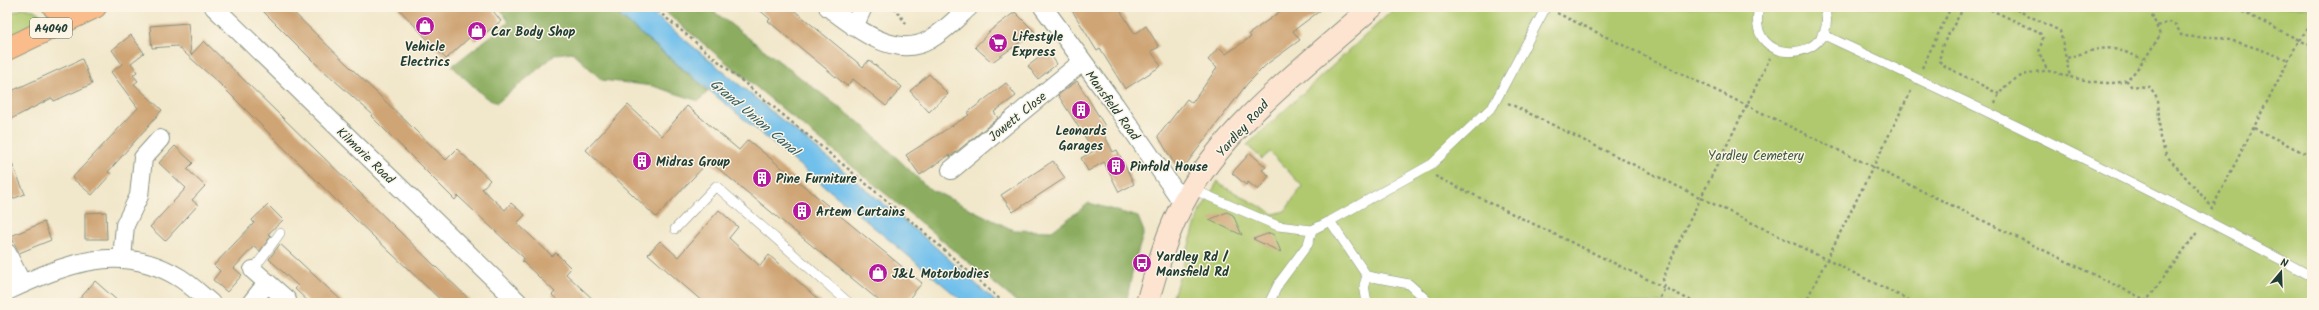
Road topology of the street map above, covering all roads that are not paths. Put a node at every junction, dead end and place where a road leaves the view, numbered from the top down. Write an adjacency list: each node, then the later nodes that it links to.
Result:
1 (54, 7): 2 (main road)
2 (62, 7)
3 (95, 7): 15 (main road, A4040)
4 (214, 7): 34 (street, Kilmorie Road)
5 (828, 7): 13 (street)
6 (863, 7): 13 (street)
7 (969, 7): 13 (street)
8 (1043, 7): 16 (street, Mansfield Road)
9 (1372, 7): 19 (main road, Yardley Road)
10 (1546, 7): 20 (lane)
11 (1759, 7): 14 (lane)
12 (1824, 7): 14 (lane)
13 (854, 27)
14 (1822, 34): 28 (lane)
15 (7, 49)
16 (1082, 62): 18 (street, Jowett Close); 19 (street, Mansfield Road)
17 (160, 139): 25 (street)
18 (951, 170)
19 (1187, 196): 22 (lane); 36 (main road, Yardley Road)
20 (1330, 221): 22 (lane); 27 (lane)
21 (676, 229): 35 (lane)
22 (1312, 230): 37 (lane)
23 (280, 234): 26 (lane)
24 (7, 254): 30 (street)
25 (122, 259): 30 (street); 32 (street)
26 (253, 270): 29 (street)
27 (1367, 276): 38 (lane); 39 (lane)
28 (2312, 277)
29 (267, 283): 31 (street); 33 (street)
30 (15, 287)
31 (287, 300)
32 (211, 303)
33 (251, 303)
34 (519, 303)
35 (850, 303)
36 (1147, 303)
37 (1269, 303)
38 (1367, 303)
39 (1430, 303)

